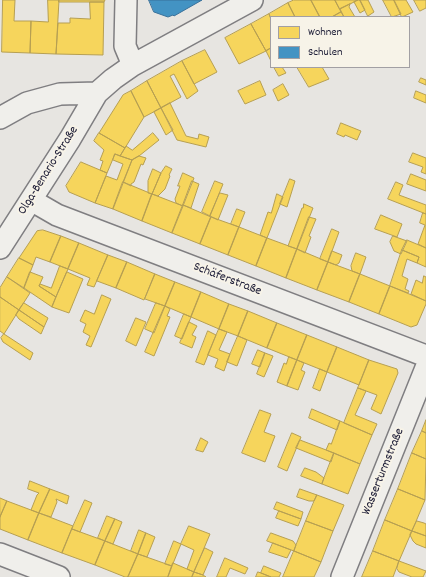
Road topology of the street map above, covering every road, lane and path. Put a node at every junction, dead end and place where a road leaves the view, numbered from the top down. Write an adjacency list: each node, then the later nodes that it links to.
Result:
1 (126, 0): 3 (street)
2 (252, 0): 3 (street, Olga-Benario-Straße)
3 (133, 65): 4 (street, Olga-Benario-Straße)
4 (97, 93): 5 (street); 6 (street, Olga-Benario-Straße)
5 (0, 118)
6 (31, 200): 7 (street, Olga-Benario-Straße); 8 (street, Schäferstraße)
7 (0, 248)
8 (426, 356)
9 (426, 368): 12 (street, Wasserturmstraße)
10 (0, 554): 11 (street)
11 (59, 577)
12 (342, 577)

